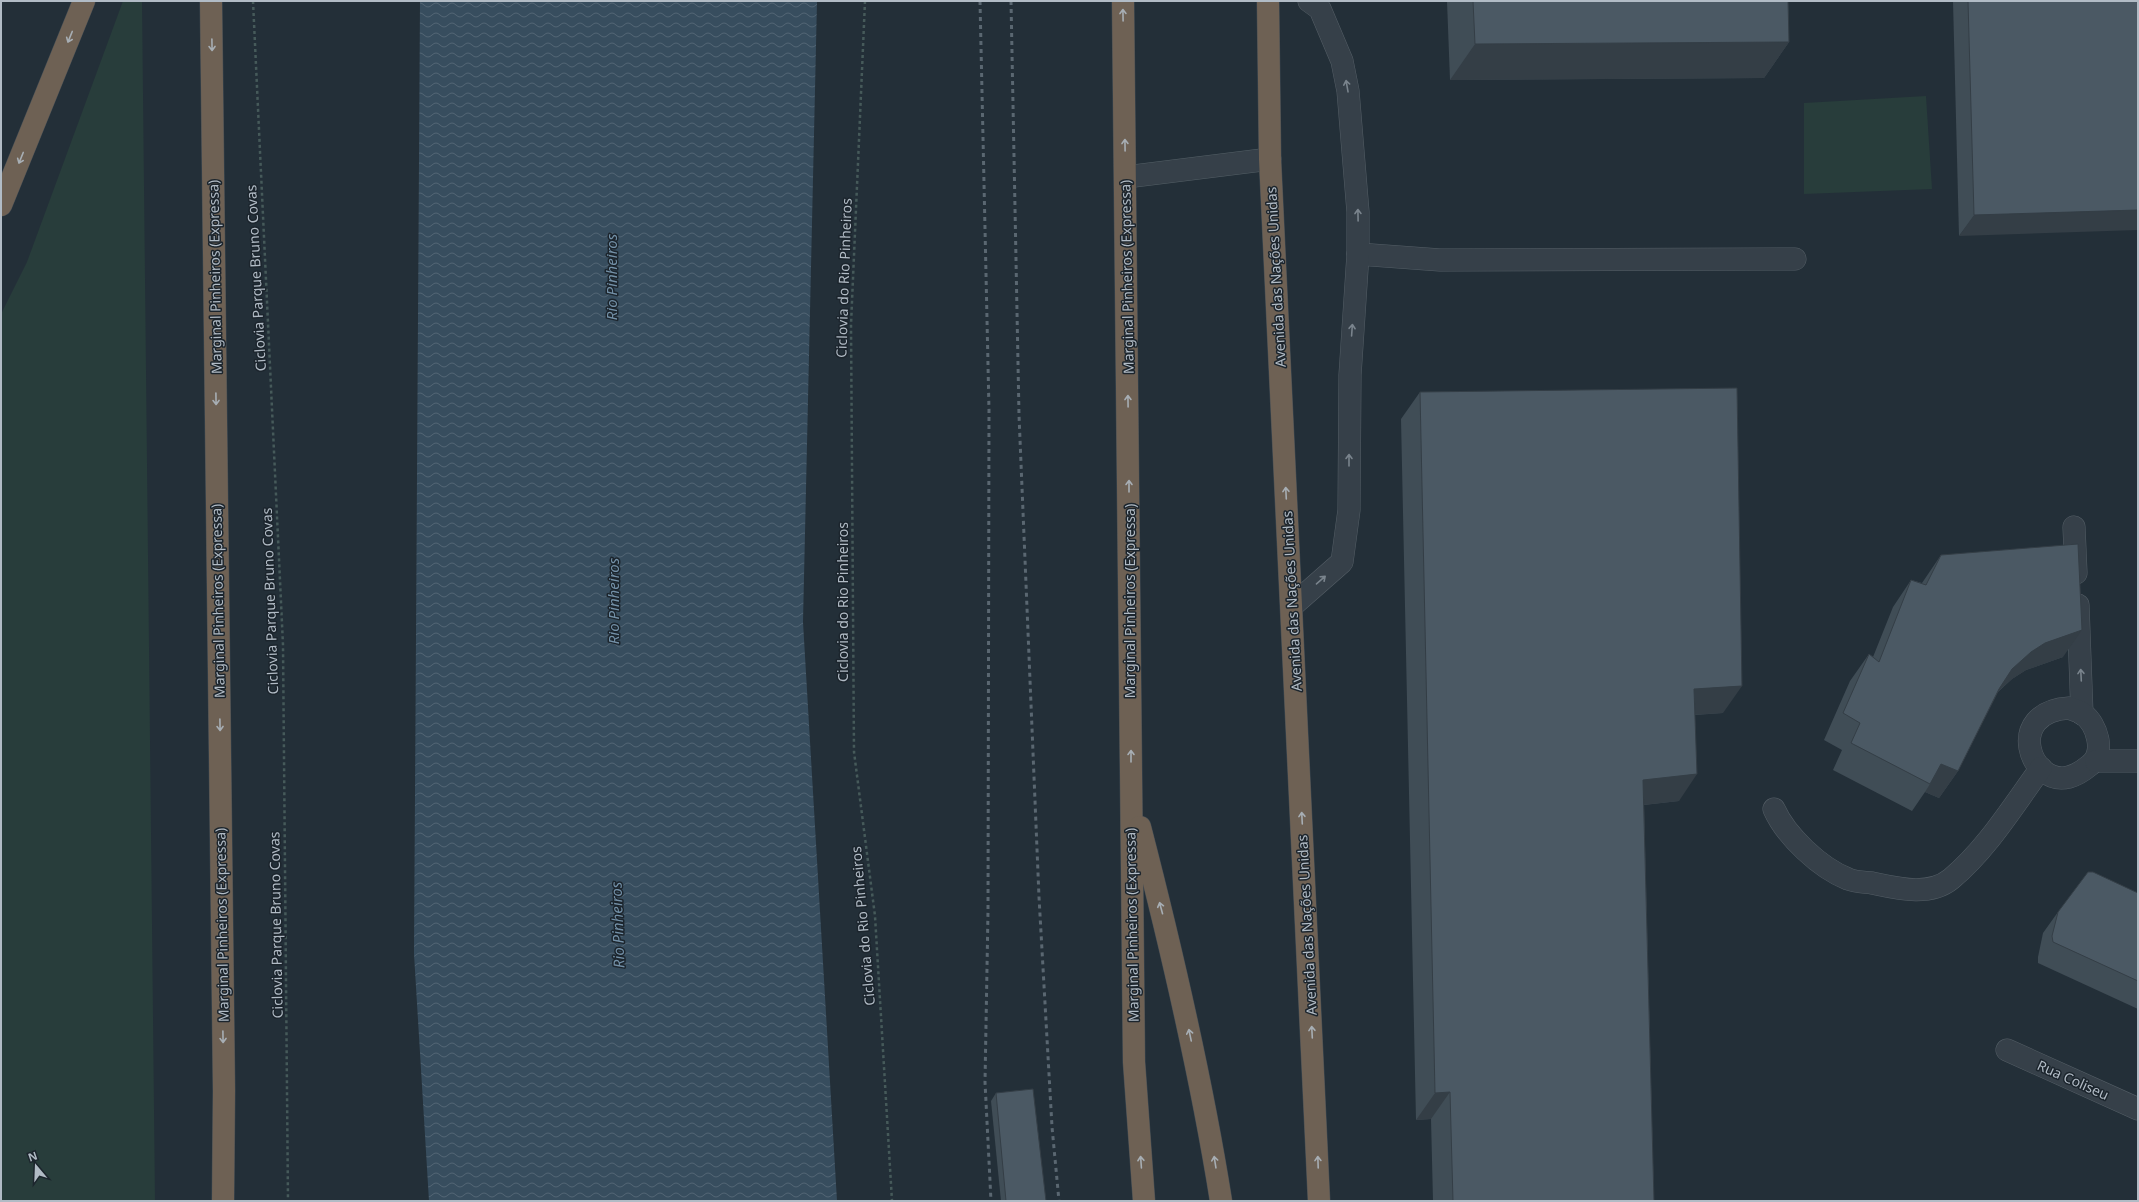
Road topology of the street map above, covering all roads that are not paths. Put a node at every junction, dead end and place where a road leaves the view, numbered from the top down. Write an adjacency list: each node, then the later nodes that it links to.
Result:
1 (84, 1): 8 (highway, one-way to 8)
2 (212, 1): 21 (highway, Marginal Pinheiros (Expressa), one-way to 21)
3 (1123, 1): 7 (highway, Marginal Pinheiros (Expressa), one-way to 3)
4 (1268, 1): 6 (highway, Avenida das Nações Unidas)
5 (1310, 1): 9 (street, one-way to 5)
6 (1270, 159): 7 (street); 12 (highway, Avenida das Nações Unidas, one-way to 6)
7 (1126, 177): 17 (highway, Marginal Pinheiros (Expressa), one-way to 7)
8 (1, 205)
9 (1358, 254): 10 (street); 12 (street, one-way to 9)
10 (1795, 259)
11 (2074, 528): 13 (street, one-way to 11)
12 (1292, 606): 24 (highway, Avenida das Nações Unidas, one-way to 12)
13 (2082, 714): 15 (street); 16 (street)
14 (2138, 760): 15 (street)
15 (2096, 761): 16 (street)
16 (2040, 768): 18 (street)
17 (1131, 795): 22 (highway, Marginal Pinheiros (Expressa), one-way to 17); 23 (highway, one-way to 17)
18 (1774, 809)
19 (2007, 1050): 20 (street, Rua Coliseu)
20 (2138, 1109)
21 (223, 1201)
22 (1144, 1201)
23 (1221, 1201)
24 (1319, 1201)

